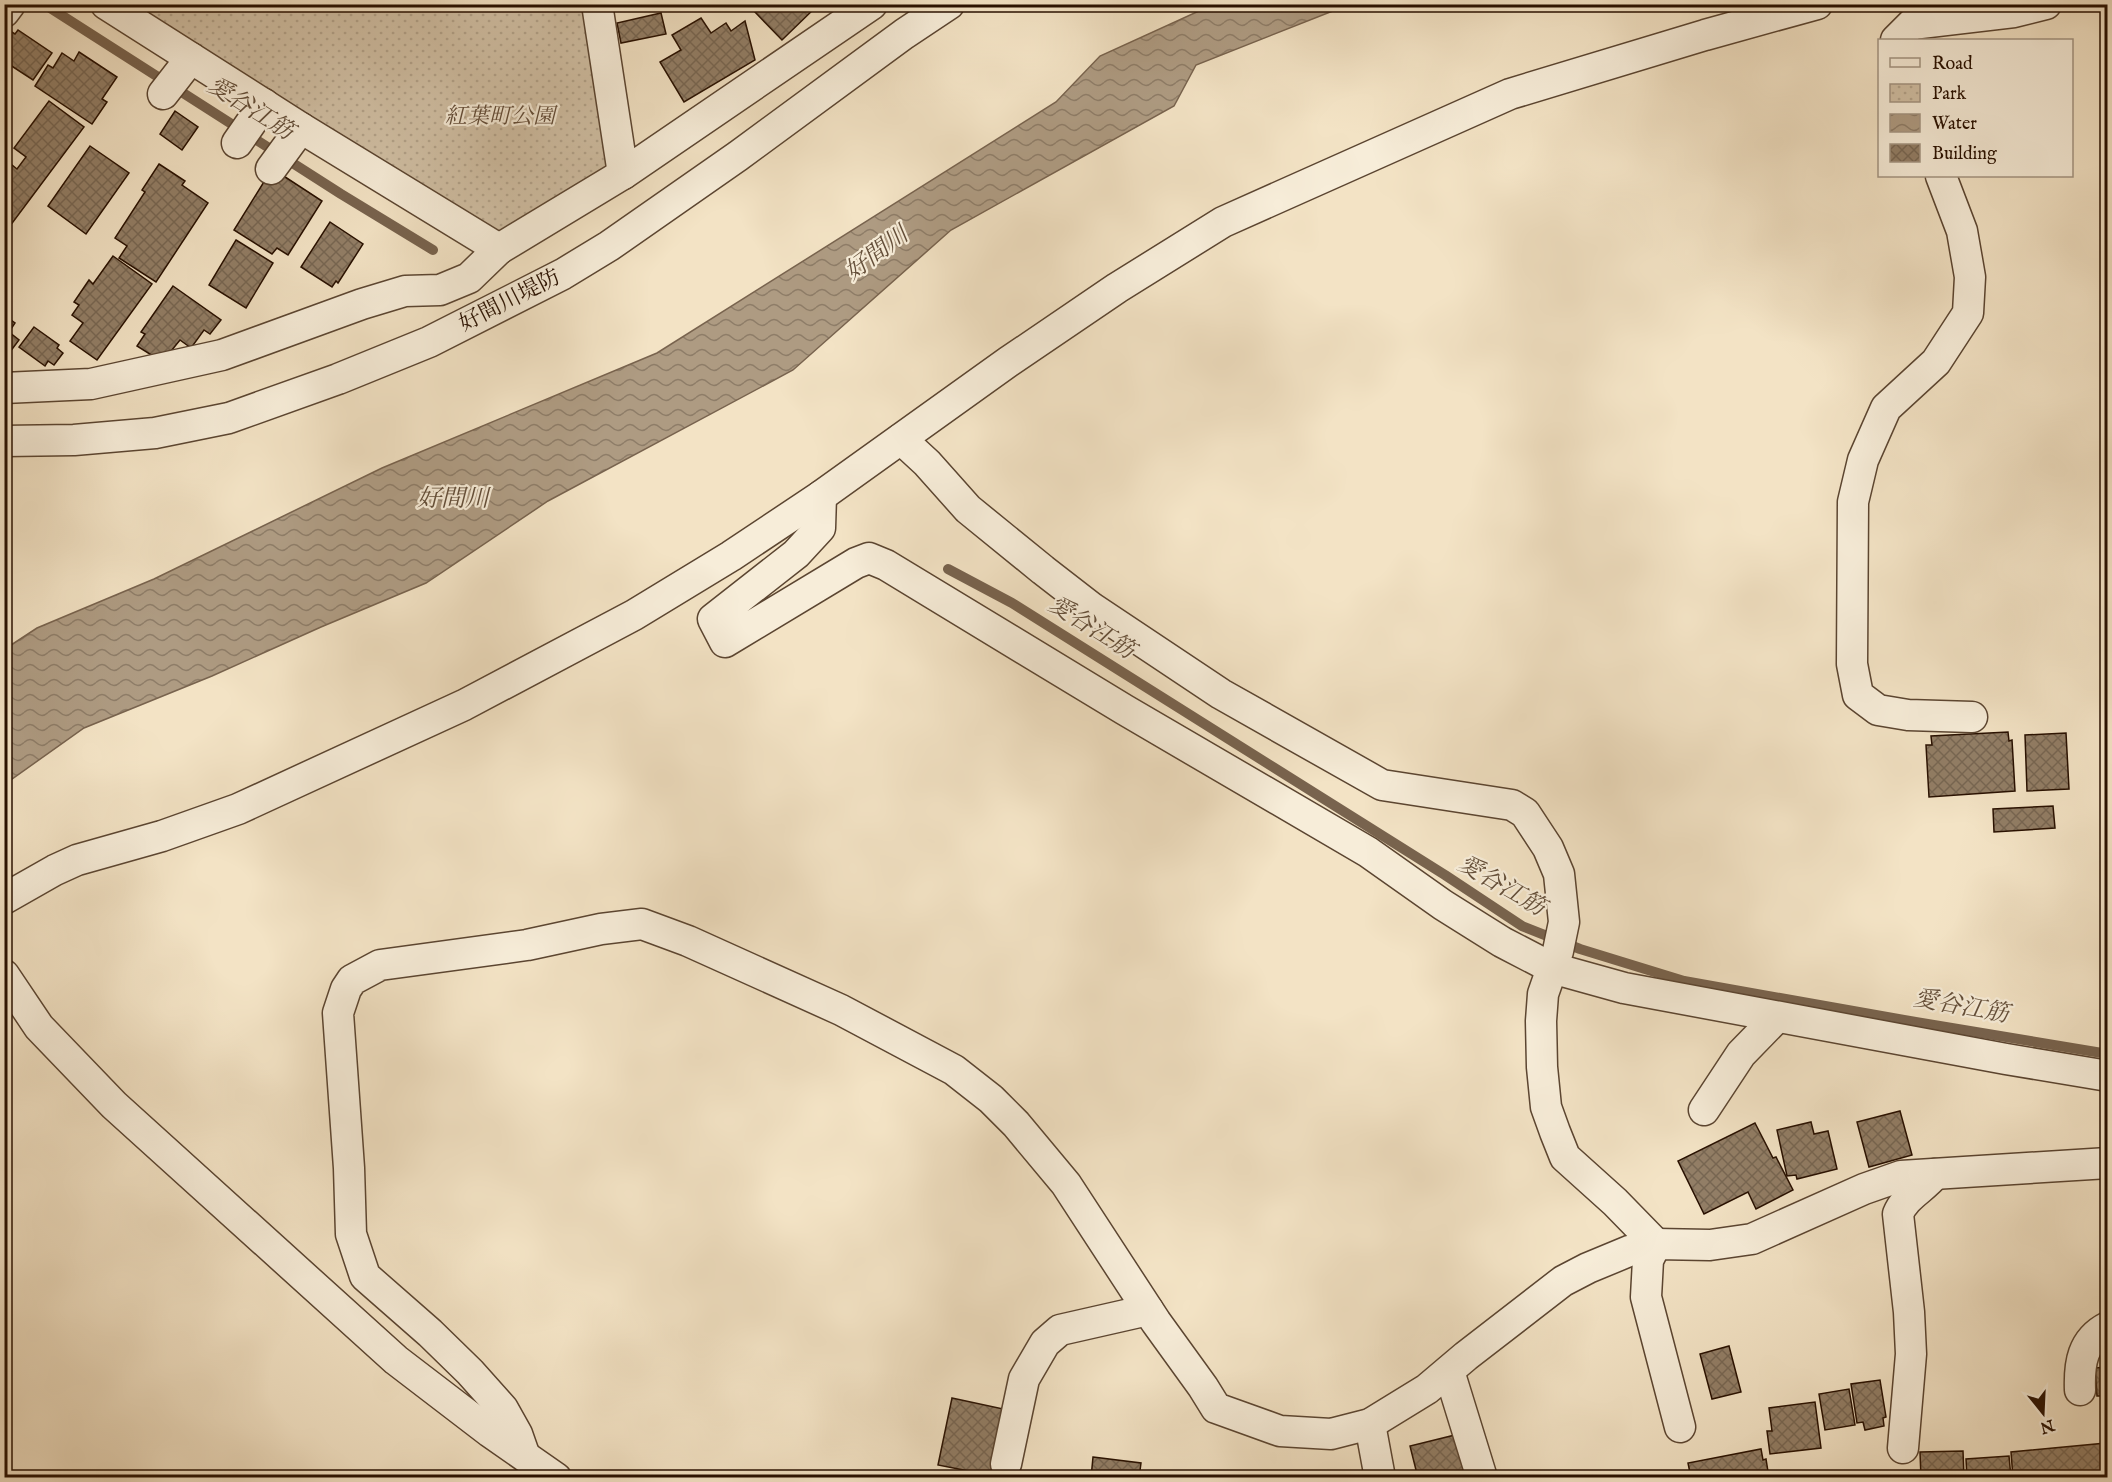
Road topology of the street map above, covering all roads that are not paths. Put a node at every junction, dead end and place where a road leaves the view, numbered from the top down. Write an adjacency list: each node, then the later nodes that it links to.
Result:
1 (10, 4): 8 (street)
2 (106, 4): 10 (street)
3 (597, 4): 16 (street)
4 (872, 4): 16 (street)
5 (949, 4): 21 (street, 好間川堤防)
6 (1817, 4): 20 (street)
7 (2046, 4): 9 (street)
8 (4, 12)
9 (1897, 39)
10 (191, 58): 11 (street); 12 (street)
11 (163, 94)
12 (264, 104): 13 (street); 14 (street)
13 (301, 128): 15 (street); 18 (street)
14 (237, 143)
15 (272, 169)
16 (623, 174): 18 (street)
17 (1941, 177): 23 (street)
18 (499, 249): 19 (street)
19 (4, 388)
20 (901, 439): 22 (street); 25 (street)
21 (4, 441)
22 (821, 496): 24 (street); 25 (street)
23 (1972, 717)
24 (4, 899)
25 (1552, 968): 27 (street); 32 (street)
26 (4, 975): 40 (street)
27 (1777, 1017): 28 (street); 29 (street)
28 (2108, 1076)
29 (1704, 1110)
30 (2108, 1163): 31 (street)
31 (1935, 1174): 32 (street); 39 (street)
32 (1656, 1244): 35 (street); 38 (street)
33 (1148, 1310): 37 (street); 40 (street); 41 (street)
34 (2108, 1327): 36 (street)
35 (1449, 1371): 37 (street); 44 (street)
36 (2080, 1390)
37 (1370, 1424): 43 (street)
38 (1680, 1427)
39 (1903, 1448)
40 (524, 1454): 42 (street)
41 (1006, 1464)
42 (556, 1478)
43 (1380, 1478)
44 (1482, 1478)

